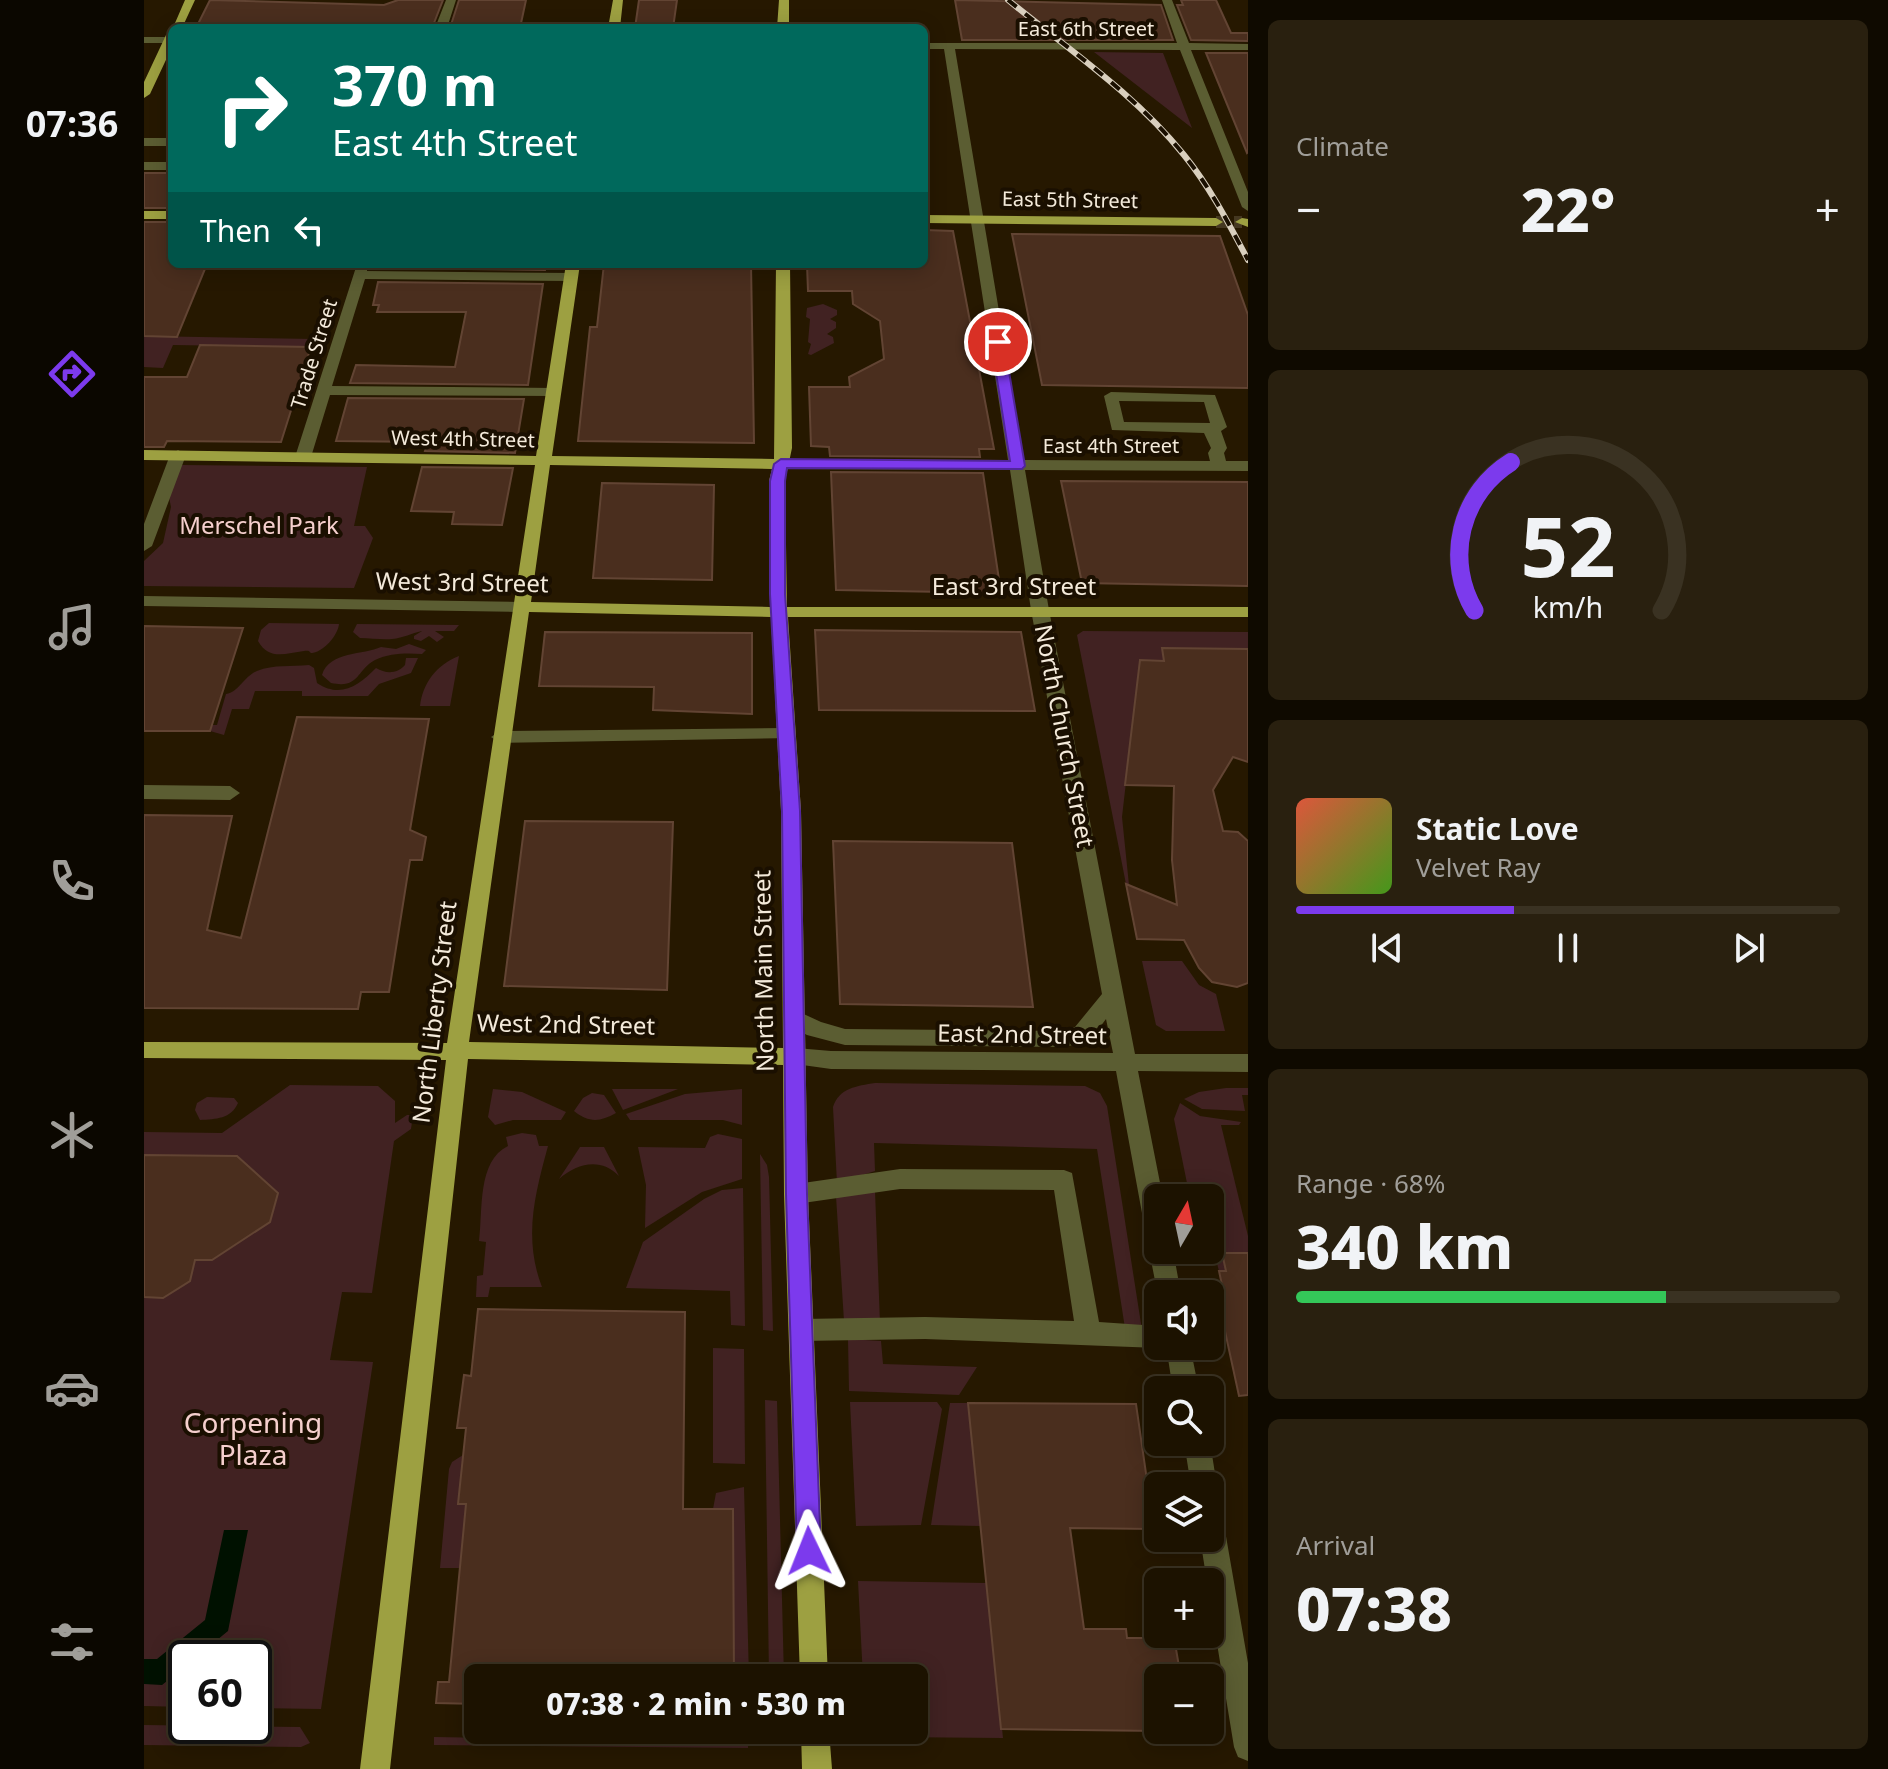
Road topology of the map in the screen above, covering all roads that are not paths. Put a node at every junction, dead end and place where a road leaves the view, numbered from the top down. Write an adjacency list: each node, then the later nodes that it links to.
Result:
1 (190, 0): 6 (main road)
2 (451, 0): 7 (street)
3 (618, 0): 8 (main road)
4 (784, 0): 9 (main road)
5 (1167, 0): 15 (street)
6 (178, 24)
7 (442, 24)
8 (615, 24)
9 (783, 24)
10 (168, 38): 11 (street)
11 (144, 40)
12 (928, 42): 14 (street, East 6th Street)
13 (168, 44): 17 (main road)
14 (949, 46): 15 (street, East 6th Street); 26 (street, North Church Street)
15 (1183, 47): 16 (street, East 6th Street); 22 (street)
16 (1248, 47)
17 (144, 94)
18 (144, 142): 19 (street)
19 (168, 142)
20 (144, 166): 21 (street)
21 (168, 166)
22 (1248, 207)
23 (144, 215): 24 (main road)
24 (168, 215)
25 (928, 219): 26 (main road, East 5th Street)
26 (978, 219): 27 (main road, East 5th Street); 40 (street, North Church Street)
27 (1216, 222)
28 (783, 268): 39 (main road, North Main Street)
29 (361, 270): 30 (street); 31 (street, Trade Street)
30 (572, 270): 32 (main road, North Liberty Street)
31 (324, 390): 32 (street); 36 (street, Trade Street)
32 (553, 392): 38 (main road, North Liberty Street)
33 (1208, 428): 33 (street); 37 (street)
34 (144, 455): 35 (main road, West 4th Street)
35 (178, 455): 36 (main road, West 4th Street); 42 (street)
36 (303, 457): 38 (main road, West 4th Street)
37 (1218, 460): 40 (street, East 4th Street); 41 (street, East 4th Street)
38 (543, 461): 39 (main road, West 4th Street); 44 (main road, North Liberty Street)
39 (781, 464): 40 (street, East 4th Street); 46 (main road, North Main Street)
40 (1017, 466): 45 (street, North Church Street)
41 (1248, 466)
42 (144, 546)
43 (144, 601): 44 (street, West 3rd Street)
44 (520, 607): 46 (main road, West 3rd Street); 49 (main road, North Liberty Street)
45 (1040, 610): 46 (main road, East 3rd Street); 47 (main road, East 3rd Street); 52 (street, North Church Street)
46 (779, 612): 48 (main road, North Main Street)
47 (1248, 612)
48 (784, 734): 49 (street); 53 (main road, North Main Street)
49 (500, 737): 55 (main road, North Liberty Street)
50 (144, 792): 51 (street)
51 (230, 793)
52 (1113, 995): 53 (street, East 2nd Street); 57 (street, North Church Street)
53 (795, 1018): 56 (main road, North Main Street)
54 (144, 1050): 55 (main road, West 2nd Street)
55 (457, 1051): 56 (main road, West 2nd Street); 68 (main road, North Liberty Street)
56 (796, 1057): 57 (street, East 2nd Street); 60 (main road, North Main Street)
57 (1126, 1062): 58 (street, East 2nd Street); 59 (street, North Church Street)
58 (1248, 1063)
59 (1149, 1184)
60 (796, 1194): 61 (main road, North Main Street); 62 (street)
61 (801, 1330): 62 (street); 65 (main road, North Main Street)
62 (1088, 1332): 63 (street)
63 (1144, 1336)
64 (1216, 1552): 67 (street)
65 (813, 1664)
66 (816, 1744): 69 (main road)
67 (1248, 1747)
68 (375, 1769)
69 (817, 1769)

